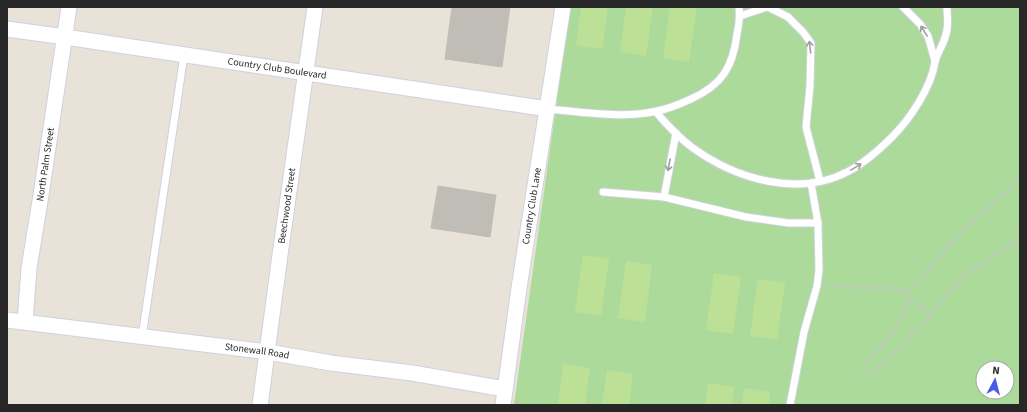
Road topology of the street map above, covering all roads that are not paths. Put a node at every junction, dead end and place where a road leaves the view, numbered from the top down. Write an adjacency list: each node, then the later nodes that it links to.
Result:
1 (69, 7): 10 (street, North Palm Street)
2 (315, 7): 13 (street, Beechwood Street)
3 (562, 7): 14 (street, Country Club Lane)
4 (739, 7): 8 (lane)
5 (768, 7): 8 (lane); 17 (lane, one-way to 5)
6 (903, 7): 12 (lane, one-way to 6)
7 (947, 7): 12 (lane)
8 (740, 16): 15 (lane)
9 (7, 29): 10 (street, Country Club Boulevard)
10 (65, 37): 11 (street, Country Club Boulevard); 23 (street, North Palm Street)
11 (184, 55): 13 (street, Country Club Boulevard); 24 (lane)
12 (935, 61): 17 (lane, one-way to 12)
13 (306, 73): 14 (street, Country Club Boulevard); 25 (street, Beechwood Street)
14 (548, 109): 15 (lane); 26 (street, Country Club Lane)
15 (656, 112): 16 (lane)
16 (676, 133): 18 (lane); 20 (lane, one-way to 20)
17 (820, 181): 18 (lane)
18 (811, 183): 21 (lane)
19 (603, 192): 20 (lane)
20 (664, 198): 21 (lane)
21 (818, 223): 29 (lane)
22 (7, 320): 23 (street, Stonewall Road)
23 (25, 322): 24 (street, Stonewall Road)
24 (142, 337): 25 (street, Stonewall Road)
25 (268, 352): 26 (street, Stonewall Road); 27 (street, Beechwood Street)
26 (505, 389): 28 (street, Country Club Lane)
27 (260, 405)
28 (503, 405)
29 (790, 405)

